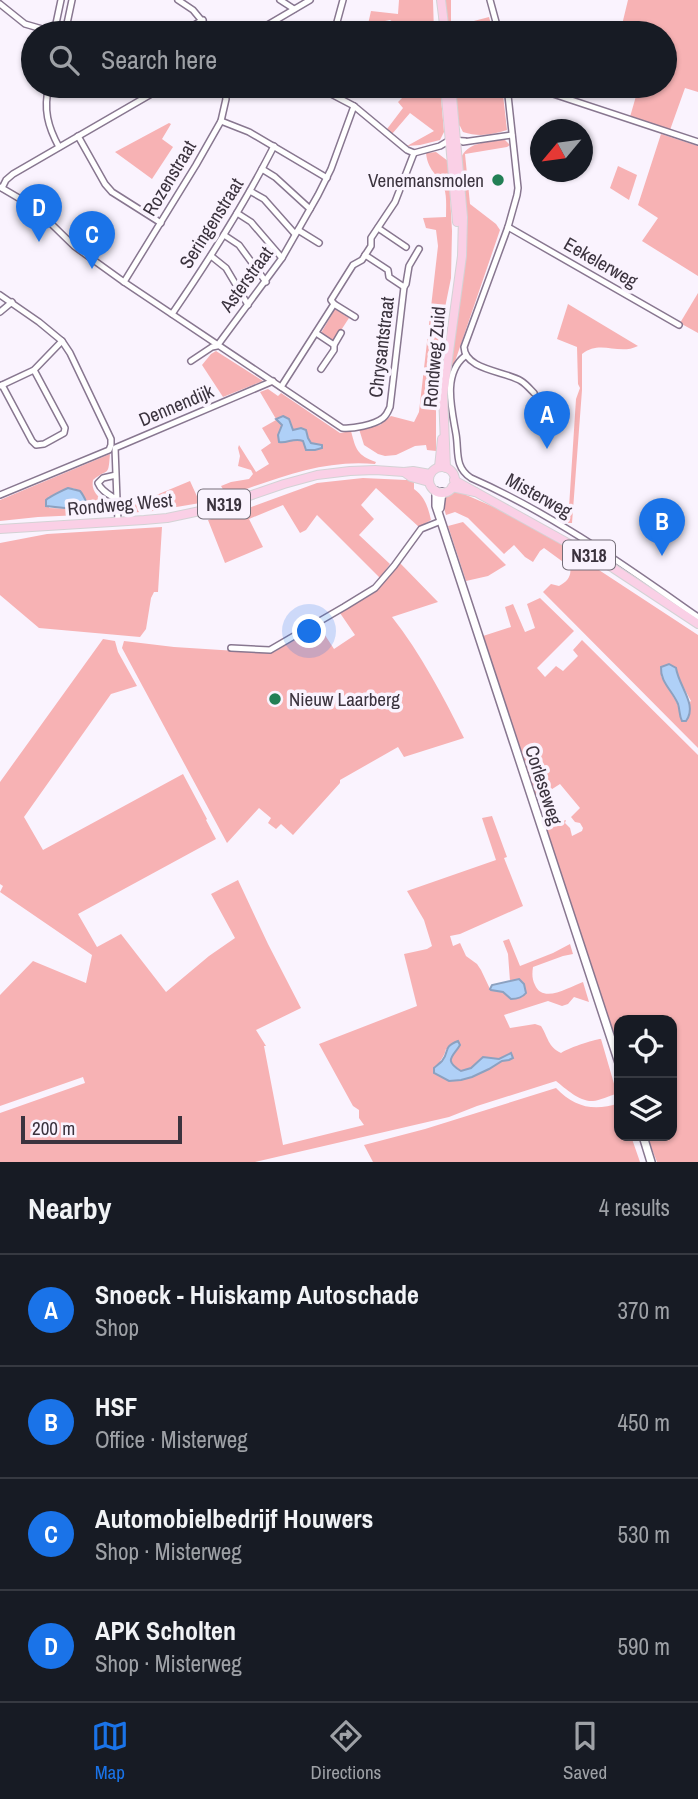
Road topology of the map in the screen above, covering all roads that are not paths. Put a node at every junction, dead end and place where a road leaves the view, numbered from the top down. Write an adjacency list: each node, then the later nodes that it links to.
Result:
1 (61, 0): 12 (street)
2 (72, 0): 13 (street)
3 (178, 0): 11 (street)
4 (280, 0): 10 (street)
5 (310, 0): 10 (street)
6 (343, 0): 15 (street)
7 (441, 0): 16 (main road)
8 (489, 0): 17 (street)
9 (0, 4): 18 (street)
10 (294, 9): 14 (street)
11 (203, 20)
12 (57, 21)
13 (68, 21)
14 (274, 21)
15 (337, 21)
16 (442, 21)
17 (495, 21)
18 (21, 22)
19 (47, 98): 34 (street)
20 (144, 98): 30 (street)
21 (226, 98): 28 (street, Rozenstraat)
22 (339, 98): 27 (street)
23 (447, 98): 32 (main road, Rondweg Zuid)
24 (451, 98): 32 (main road, Rondweg Zuid)
25 (508, 98): 29 (street)
26 (565, 98): 31 (street)
27 (354, 106): 35 (street); 37 (street, Asterstraat)
28 (221, 121): 33 (street); 42 (street, Rozenstraat)
29 (512, 135): 32 (street); 43 (street)
30 (78, 136): 34 (street); 42 (street)
31 (698, 142)
32 (453, 143): 35 (street); 77 (main road, Rondweg Zuid)
33 (274, 146): 36 (street, Seringenstraat); 37 (street)
34 (59, 147): 38 (street)
35 (414, 153): 44 (street)
36 (262, 169): 39 (street, Seringenstraat); 40 (street)
37 (327, 178): 40 (street, Asterstraat)
38 (1, 188): 53 (street)
39 (250, 191): 41 (street, Seringenstraat); 45 (street)
40 (310, 209): 45 (street, Asterstraat)
41 (237, 213): 46 (street, Seringenstraat); 52 (street)
42 (161, 223): 53 (street, Rozenstraat)
43 (508, 227): 63 (street, Eekelerweg); 69 (street)
44 (378, 228): 48 (street); 50 (street)
45 (297, 232): 47 (street); 52 (street, Asterstraat)
46 (224, 235): 51 (street, Seringenstraat); 54 (street)
47 (319, 243)
48 (406, 247)
49 (419, 248): 55 (street, Chrysantstraat)
50 (365, 255): 55 (street, Chrysantstraat); 58 (street)
51 (211, 256): 59 (street); 61 (street, Seringenstraat)
52 (282, 258): 54 (street, Asterstraat)
53 (124, 282): 61 (street)
54 (265, 282): 59 (street, Asterstraat)
55 (404, 287): 75 (street, Chrysantstraat)
56 (0, 295): 57 (street)
57 (12, 302): 60 (street); 66 (street)
58 (334, 304): 62 (street); 65 (street)
59 (248, 305): 68 (street, Asterstraat)
60 (0, 313)
61 (172, 314): 68 (street)
62 (355, 317)
63 (679, 325)
64 (341, 333): 67 (street)
65 (316, 334): 67 (street); 75 (street)
66 (62, 341): 72 (street); 82 (street)
67 (334, 345): 71 (street)
68 (217, 346): 70 (street); 73 (street)
69 (465, 356): 76 (street); 87 (street, Misterweg)
70 (191, 361)
71 (321, 369)
72 (34, 370): 74 (street); 74 (street)
73 (273, 381): 75 (street); 78 (street, Dennendijk)
74 (1, 385)
75 (281, 387)
76 (534, 393)
77 (442, 468): 79 (main road); 80 (main road)
78 (116, 474): 83 (street, Dennendijk); 83 (street, Dennendijk)
79 (430, 478): 81 (main road); 85 (main road, Rondweg West / N319)
80 (453, 484): 81 (main road); 88 (main road, Misterweg / N318)
81 (439, 492): 84 (main road, Corleseweg)
82 (0, 495)
83 (117, 500): 85 (street, Dennendijk)
84 (440, 519): 89 (street); 90 (main road, Corleseweg)
85 (118, 522): 86 (main road, Rondweg West / N319)
86 (0, 531)
87 (698, 617)
88 (698, 624)
89 (231, 648)
90 (614, 1048)
91 (645, 1141): 92 (main road)
92 (651, 1162)

